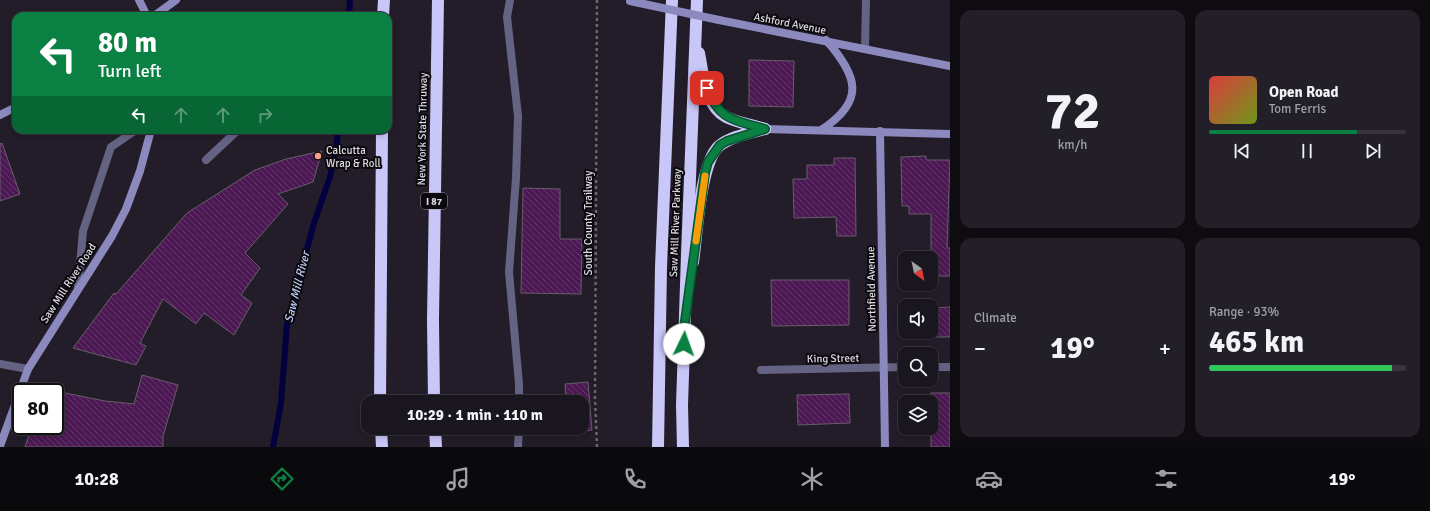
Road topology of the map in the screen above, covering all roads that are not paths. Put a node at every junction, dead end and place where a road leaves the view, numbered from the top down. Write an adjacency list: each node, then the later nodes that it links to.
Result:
1 (139, 0): 10 (main road)
2 (176, 0): 11 (main road)
3 (384, 0): 12 (highway)
4 (438, 0): 40 (highway, New York State Thruway / I 87)
5 (510, 0): 41 (street)
6 (629, 0): 14 (main road, Ashford Avenue, bridge)
7 (672, 0): 49 (highway, Saw Mill River Parkway)
8 (697, 0): 13 (highway, Saw Mill River Parkway)
9 (866, 0): 15 (street)
10 (145, 12)
11 (160, 12)
12 (383, 12)
13 (695, 36): 19 (highway); 31 (highway, Saw Mill River Parkway)
14 (826, 40): 15 (main road, Ashford Avenue); 21 (main road)
15 (865, 48): 16 (main road, Ashford Avenue)
16 (950, 66)
17 (12, 109): 18 (main road)
18 (0, 115)
19 (765, 129): 21 (main road); 31 (highway)
20 (950, 129): 23 (main road)
21 (821, 130): 22 (main road)
22 (880, 131): 23 (main road); 36 (main road, Northfield Avenue)
23 (935, 132): 28 (main road)
24 (130, 134): 30 (street)
25 (149, 134): 30 (main road, Saw Mill River Road)
26 (234, 134): 29 (street)
27 (382, 134): 39 (highway)
28 (950, 134)
29 (206, 160)
30 (78, 287): 37 (main road, Saw Mill River Road)
31 (684, 329): 50 (highway, Saw Mill River Parkway)
32 (0, 364): 37 (street)
33 (898, 367): 36 (street, King Street)
34 (938, 367): 35 (street)
35 (950, 367)
36 (883, 368): 38 (street, King Street); 51 (main road, Northfield Avenue)
37 (28, 369): 45 (main road, Saw Mill River Road)
38 (761, 370)
39 (380, 395)
40 (434, 395)
41 (519, 395)
42 (381, 435): 46 (highway)
43 (435, 435): 47 (highway)
44 (519, 435): 48 (street)
45 (0, 446)
46 (382, 447)
47 (436, 447)
48 (518, 447)
49 (658, 447)
50 (683, 447)
51 (885, 447)

